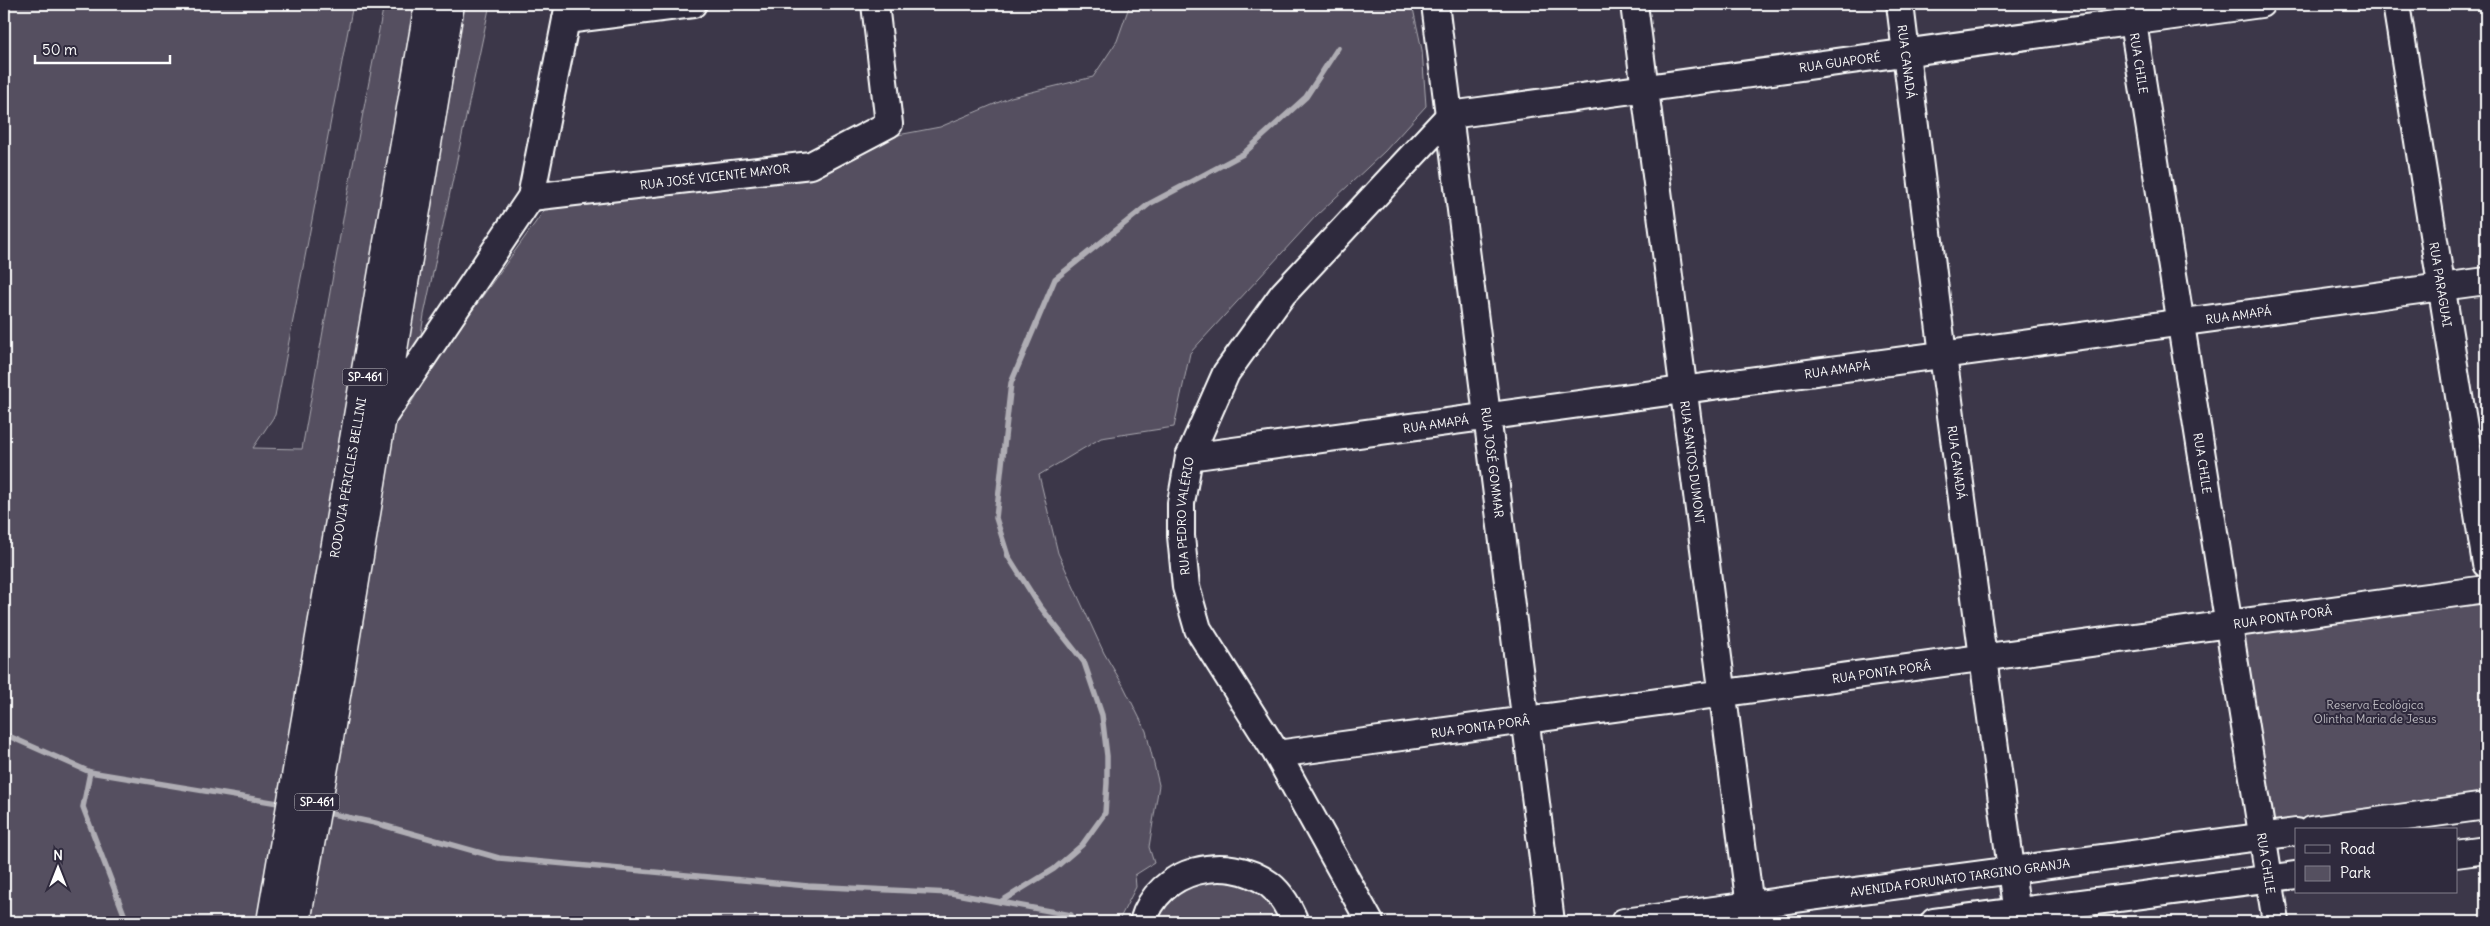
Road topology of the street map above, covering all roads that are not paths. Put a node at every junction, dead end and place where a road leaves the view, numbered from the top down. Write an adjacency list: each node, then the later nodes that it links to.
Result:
1 (429, 4): 32 (main road, RODOVIA PÉRICLES BELLINI / SP-461)
2 (450, 4): 24 (main road, RODOVIA PÉRICLES BELLINI / SP-461)
3 (693, 4): 10 (street)
4 (875, 4): 17 (street, RUA JOSÉ VICENTE MAYOR)
5 (1434, 4): 14 (street, RUA JOSÉ GOMMAR)
6 (1634, 4): 13 (street, RUA SANTOS DUMONT)
7 (1900, 4): 12 (street, RUA CANADÁ)
8 (2261, 4): 11 (street, RUA GUAPORÉ)
9 (2396, 4): 19 (street, RUA PARAGUAI)
10 (567, 12): 17 (street)
11 (2131, 13): 12 (street, RUA GUAPORÉ); 20 (street, RUA CHILE)
12 (1906, 52): 13 (street, RUA GUAPORÉ); 21 (street, RUA CANADÁ)
13 (1645, 88): 14 (street, RUA GUAPORÉ); 22 (street, RUA SANTOS DUMONT)
14 (1450, 115): 15 (street, RUA PEDRO VALÉRIO); 16 (street, RUA JOSÉ GOMMAR)
15 (1404, 164): 16 (street); 25 (street, RUA PEDRO VALÉRIO)
16 (1458, 178): 23 (street, RUA JOSÉ GOMMAR)
17 (531, 197): 24 (street)
18 (2486, 281): 19 (street, RUA AMAPÁ)
19 (2442, 287): 20 (street, RUA AMAPÁ); 26 (street, RUA PARAGUAI)
20 (2180, 323): 21 (street, RUA AMAPÁ); 28 (street, RUA CHILE)
21 (1943, 355): 22 (street, RUA AMAPÁ); 29 (street, RUA CANADÁ)
22 (1684, 391): 23 (street, RUA AMAPÁ); 30 (street, RUA SANTOS DUMONT)
23 (1487, 418): 25 (street, RUA AMAPÁ); 31 (street, RUA JOSÉ GOMMAR)
24 (381, 420): 32 (main road, RODOVIA PÉRICLES BELLINI / SP-461)
25 (1188, 456): 33 (street, RUA PEDRO VALÉRIO)
26 (2486, 564)
27 (2486, 589): 28 (street, RUA PONTA PORÂ)
28 (2228, 624): 29 (street, RUA PONTA PORÂ); 37 (street, RUA CHILE)
29 (1982, 658): 30 (street, RUA PONTA PORÂ); 41 (street, RUA CANADÁ)
30 (1722, 693): 31 (street, RUA PONTA PORÂ); 44 (street, RUA SANTOS DUMONT)
31 (1526, 720): 33 (street, RUA PONTA PORÂ); 51 (street, RUA JOSÉ GOMMAR)
32 (314, 750): 39 (main road, RODOVIA PÉRICLES BELLINI / SP-461)
33 (1277, 754): 50 (street, RUA PEDRO VALÉRIO)
34 (2486, 806): 35 (street)
35 (2326, 828)
36 (2295, 832): 37 (street, AVENIDA FORUNATO TARGINO GRANJA)
37 (2261, 836): 41 (street, AVENIDA FORUNATO TARGINO GRANJA); 43 (street, RUA CHILE)
38 (2486, 850): 40 (street)
39 (296, 852): 46 (main road, RODOVIA PÉRICLES BELLINI / SP-461); 47 (main road, RODOVIA PÉRICLES BELLINI / SP-461)
40 (2458, 854)
41 (2010, 870): 44 (street, AVENIDA FORUNATO TARGINO GRANJA); 45 (street, RUA CANADÁ)
42 (2295, 875): 43 (street)
43 (2268, 878): 45 (street); 54 (street, RUA CHILE)
44 (1751, 914): 52 (street, AVENIDA FORUNATO TARGINO GRANJA)
45 (2017, 917): 53 (street)
46 (271, 922)
47 (296, 922)
48 (1143, 922): 49 (street)
49 (1295, 922)
50 (1370, 922)
51 (1551, 922)
52 (1624, 922)
53 (1934, 922)
54 (2276, 922)

